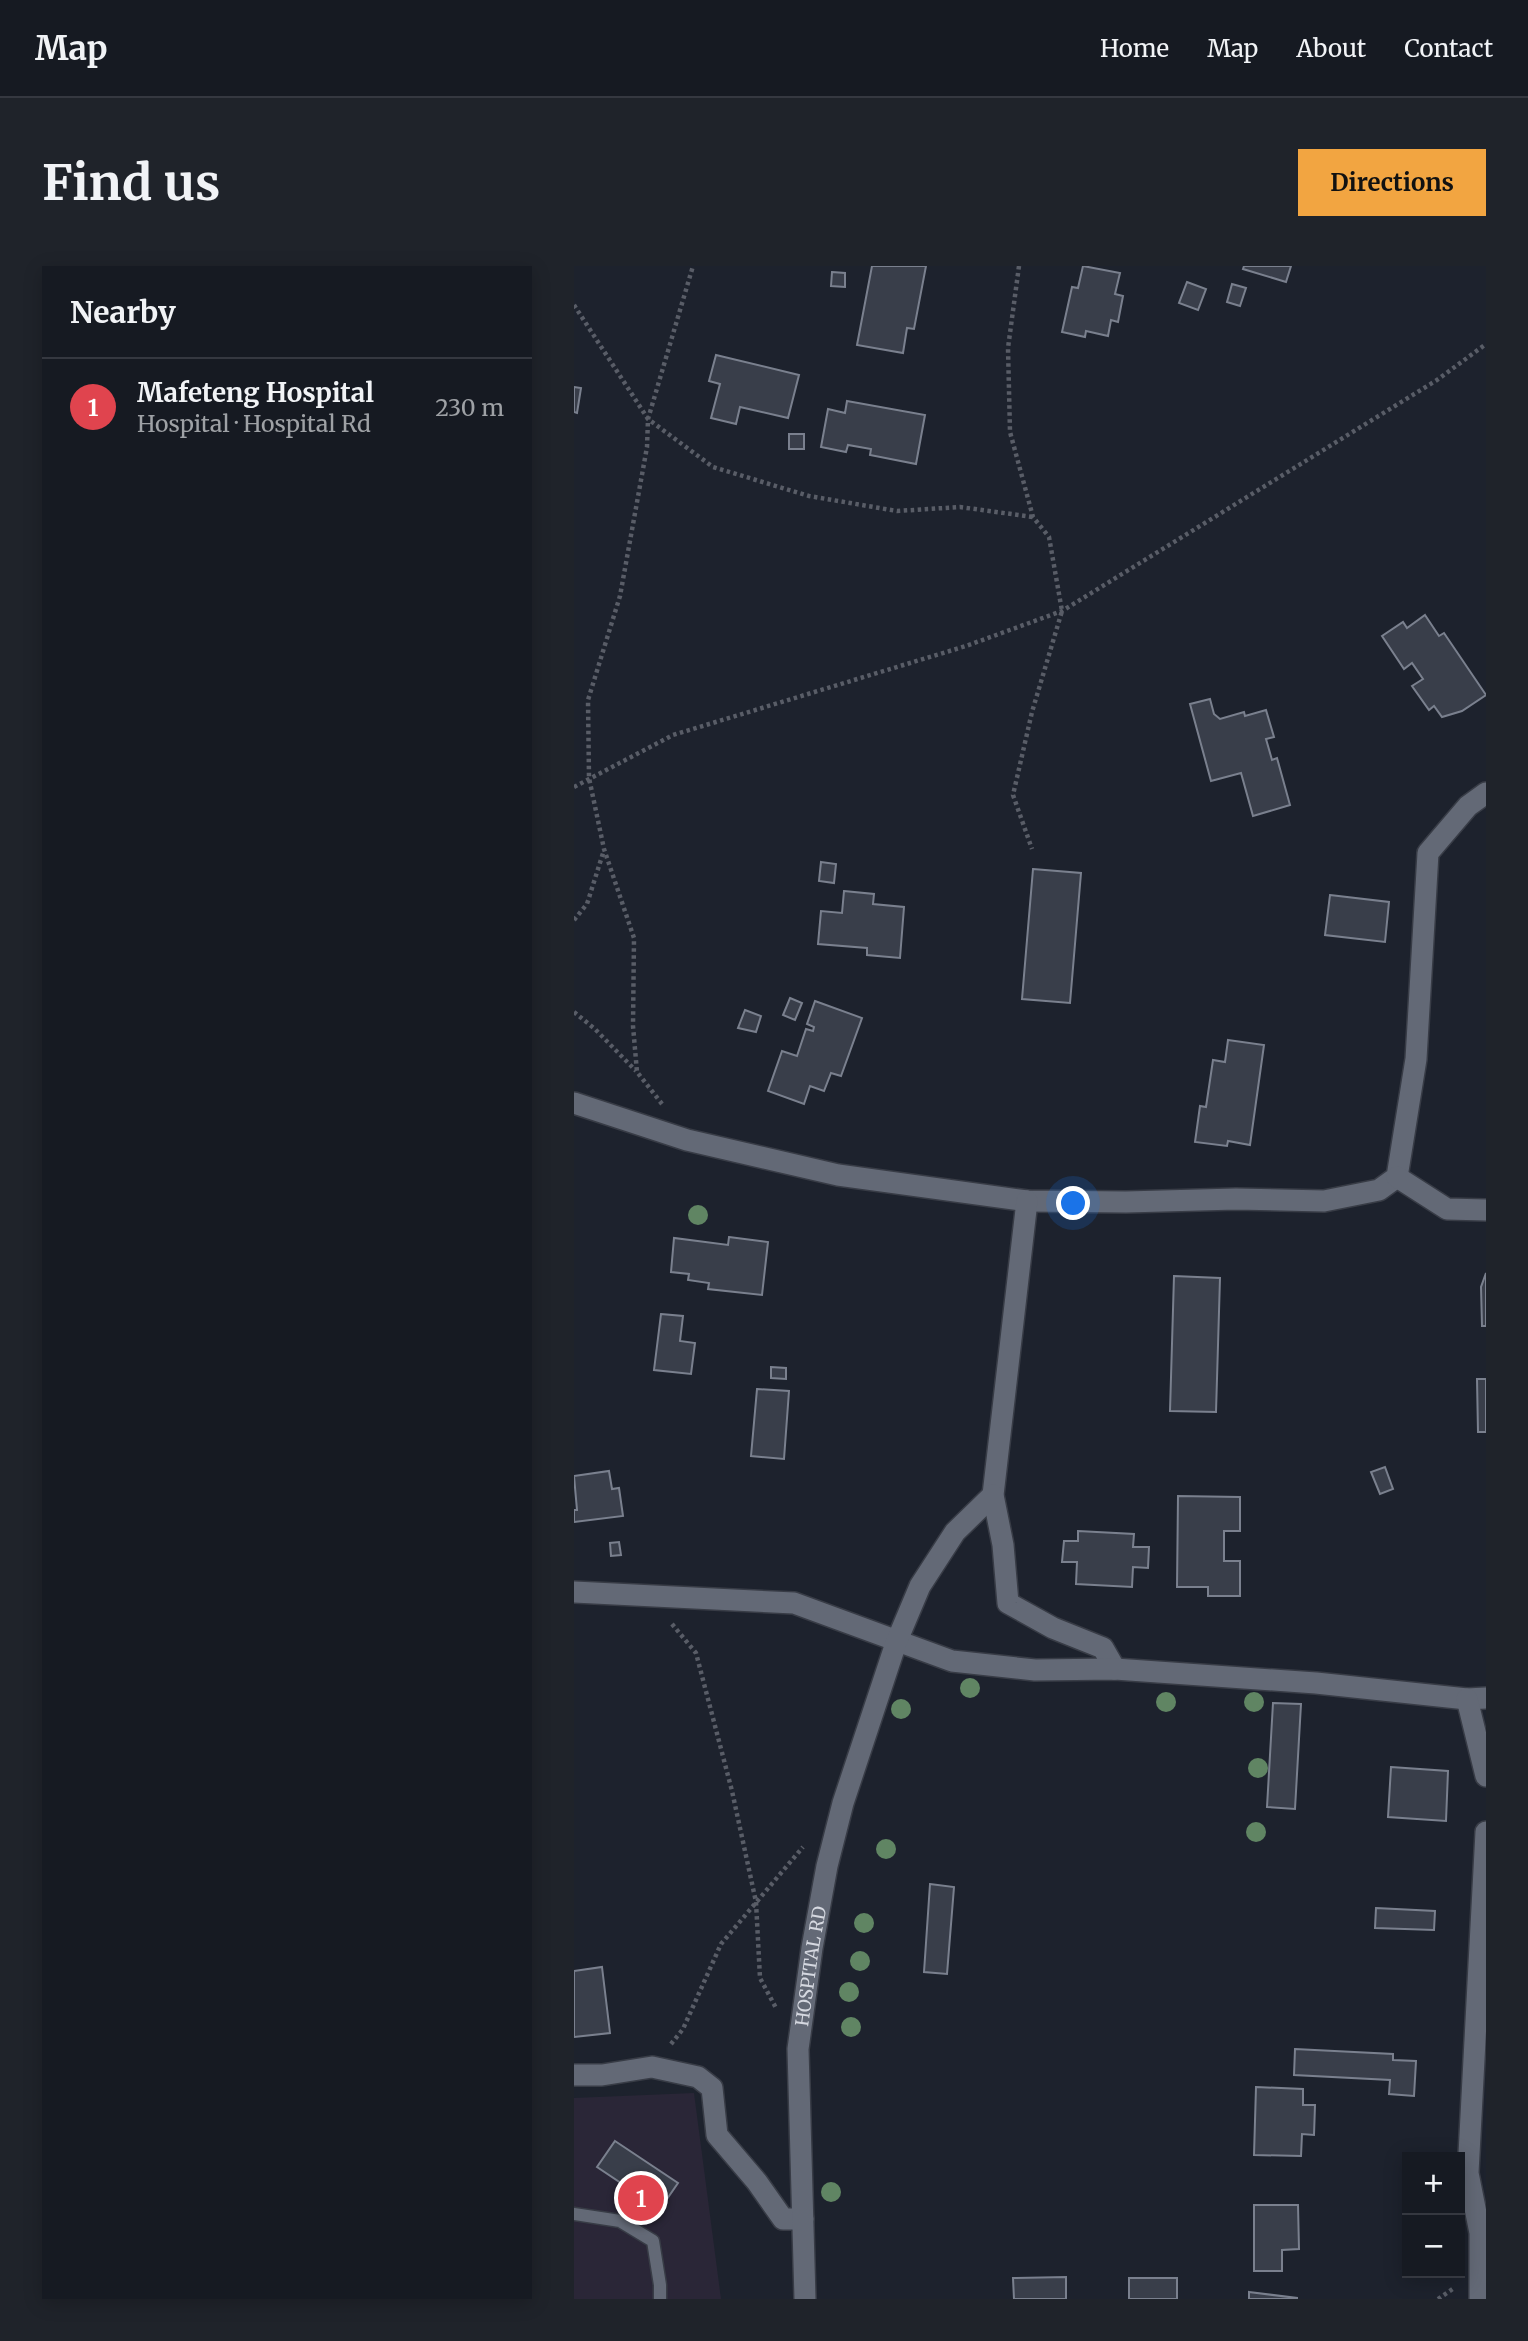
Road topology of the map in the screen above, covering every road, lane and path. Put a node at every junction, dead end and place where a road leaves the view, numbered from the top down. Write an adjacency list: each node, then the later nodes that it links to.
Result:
1 (693, 266): 5 (path)
2 (1018, 266): 6 (path)
3 (574, 305): 5 (path)
4 (1486, 344): 7 (path)
5 (648, 419): 6 (path); 8 (path)
6 (1033, 517): 7 (path)
7 (1062, 611): 8 (path); 12 (path)
8 (589, 778): 9 (path); 11 (path)
9 (574, 788)
10 (1486, 793): 18 (street)
11 (604, 849): 13 (path); 15 (path)
12 (1032, 849)
13 (574, 920)
14 (574, 1012): 15 (path)
15 (637, 1072): 17 (path)
16 (574, 1103): 17 (street)
17 (687, 1140): 19 (street)
18 (1396, 1177): 19 (street); 20 (street)
19 (1027, 1201): 21 (street)
20 (1486, 1210)
21 (993, 1495): 24 (street, HOSPITAL RD); 25 (street)
22 (574, 1592): 23 (street)
23 (646, 1595): 24 (street); 30 (path)
24 (897, 1643): 25 (street); 31 (street, HOSPITAL RD)
25 (1115, 1669): 26 (street)
26 (1477, 1699): 27 (street)
27 (1486, 1776)
28 (1486, 1832): 38 (street)
29 (809, 1839): 30 (path)
30 (756, 1902): 31 (path); 32 (path)
31 (798, 2049): 35 (street, HOSPITAL RD)
32 (652, 2067): 33 (street); 35 (street)
33 (574, 2074)
34 (574, 2214): 36 (lane)
35 (803, 2218): 37 (street, HOSPITAL RD)
36 (660, 2299)
37 (805, 2299)
38 (1480, 2299)

